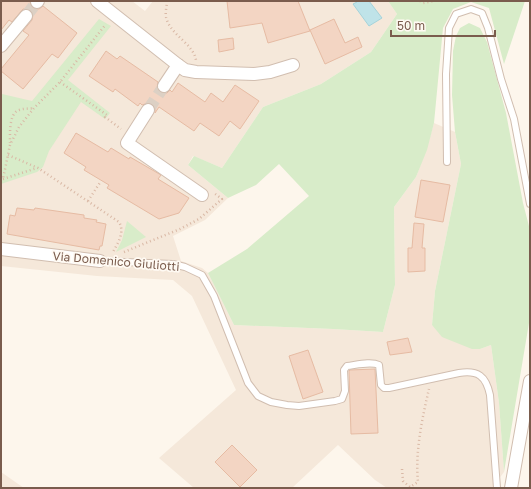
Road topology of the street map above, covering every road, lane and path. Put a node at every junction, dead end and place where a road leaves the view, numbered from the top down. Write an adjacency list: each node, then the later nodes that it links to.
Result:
1 (97, 1): 5 (street)
2 (167, 1): 10 (path)
3 (420, 1): 4 (path)
4 (434, 1)
5 (113, 14): 8 (street); 11 (path)
6 (26, 16): 7 (street)
7 (1, 46)
8 (178, 65): 10 (street); 12 (street)
9 (293, 65): 10 (street)
10 (196, 72)
11 (60, 82): 13 (path); 15 (path)
12 (164, 86)
13 (34, 108): 16 (path); 16 (path)
14 (148, 110): 22 (street)
15 (121, 128)
16 (10, 145): 17 (path)
17 (8, 155): 19 (path); 20 (path)
18 (447, 162): 24 (lane)
19 (38, 168): 20 (path); 23 (path)
20 (2, 178)
21 (101, 181): 23 (path)
22 (206, 192): 26 (path)
23 (88, 201): 27 (path)
24 (530, 204)
25 (1, 248): 27 (street, Via Domenico Giuliotti)
26 (123, 252)
27 (100, 261): 28 (lane, Via Domenico Giuliotti)
28 (431, 379): 30 (path); 31 (lane)
29 (530, 381): 32 (street)
30 (402, 469)
31 (497, 488)
32 (511, 488)

